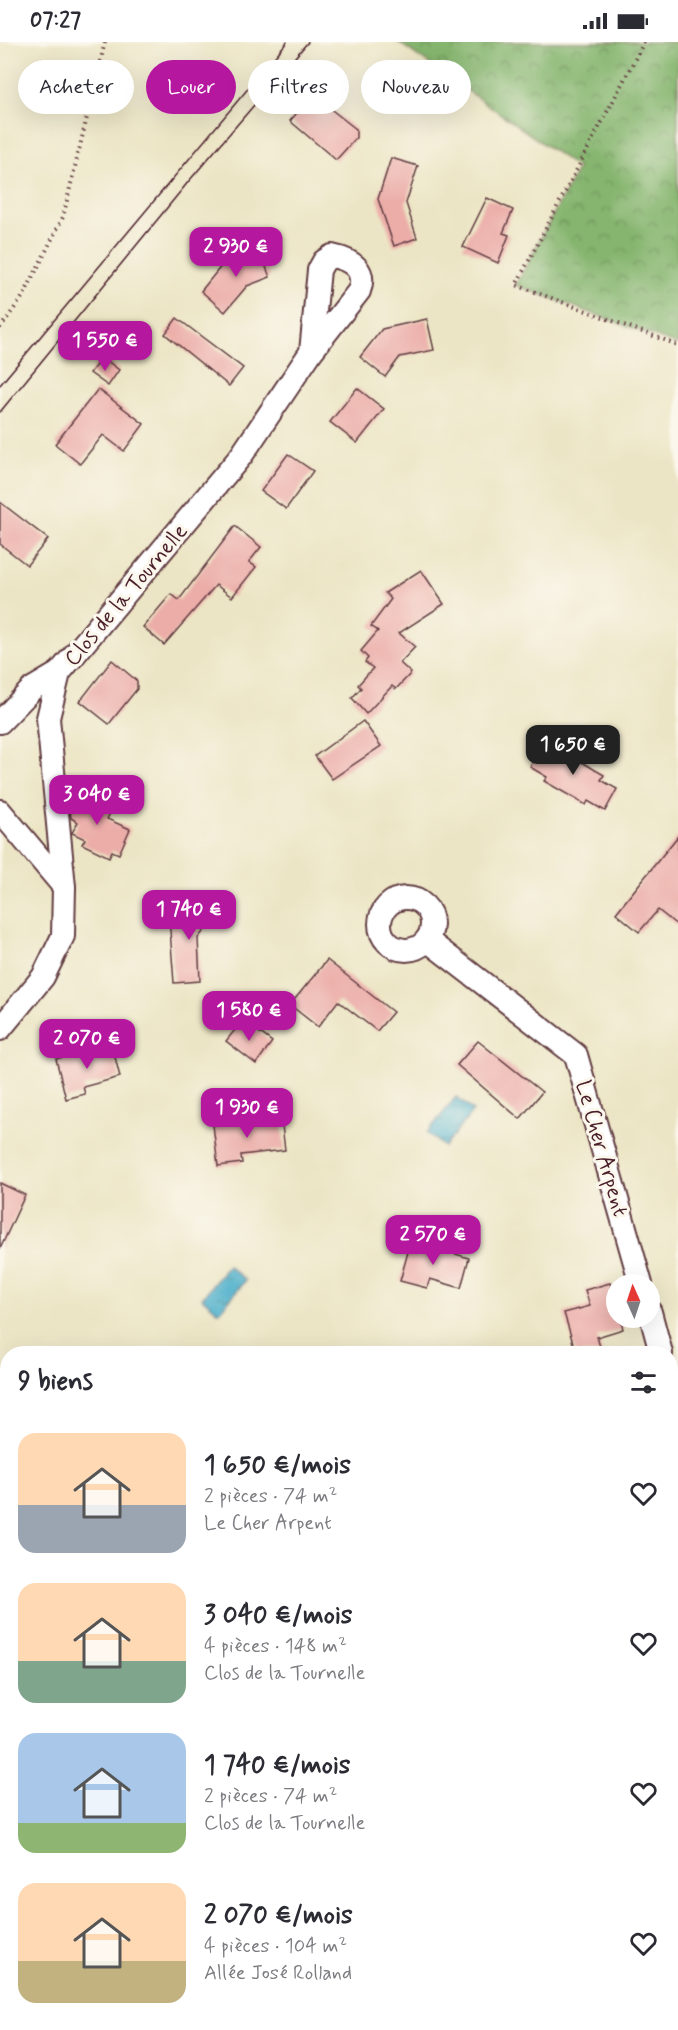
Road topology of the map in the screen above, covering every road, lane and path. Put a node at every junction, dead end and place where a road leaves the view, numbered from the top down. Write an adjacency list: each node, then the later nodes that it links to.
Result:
1 (105, 42): 3 (path)
2 (644, 42): 4 (path)
3 (0, 328)
4 (678, 345)
5 (311, 352): 6 (street, Clos de la Tournelle)
6 (59, 673): 7 (street); 9 (street, Clos de la Tournelle)
7 (0, 722)
8 (0, 811): 9 (street)
9 (64, 887): 11 (street, Clos de la Tournelle)
10 (427, 940): 12 (street, Le Cher Arpent)
11 (0, 1029)
12 (638, 1274)
13 (654, 1328): 14 (street)
14 (659, 1346)

